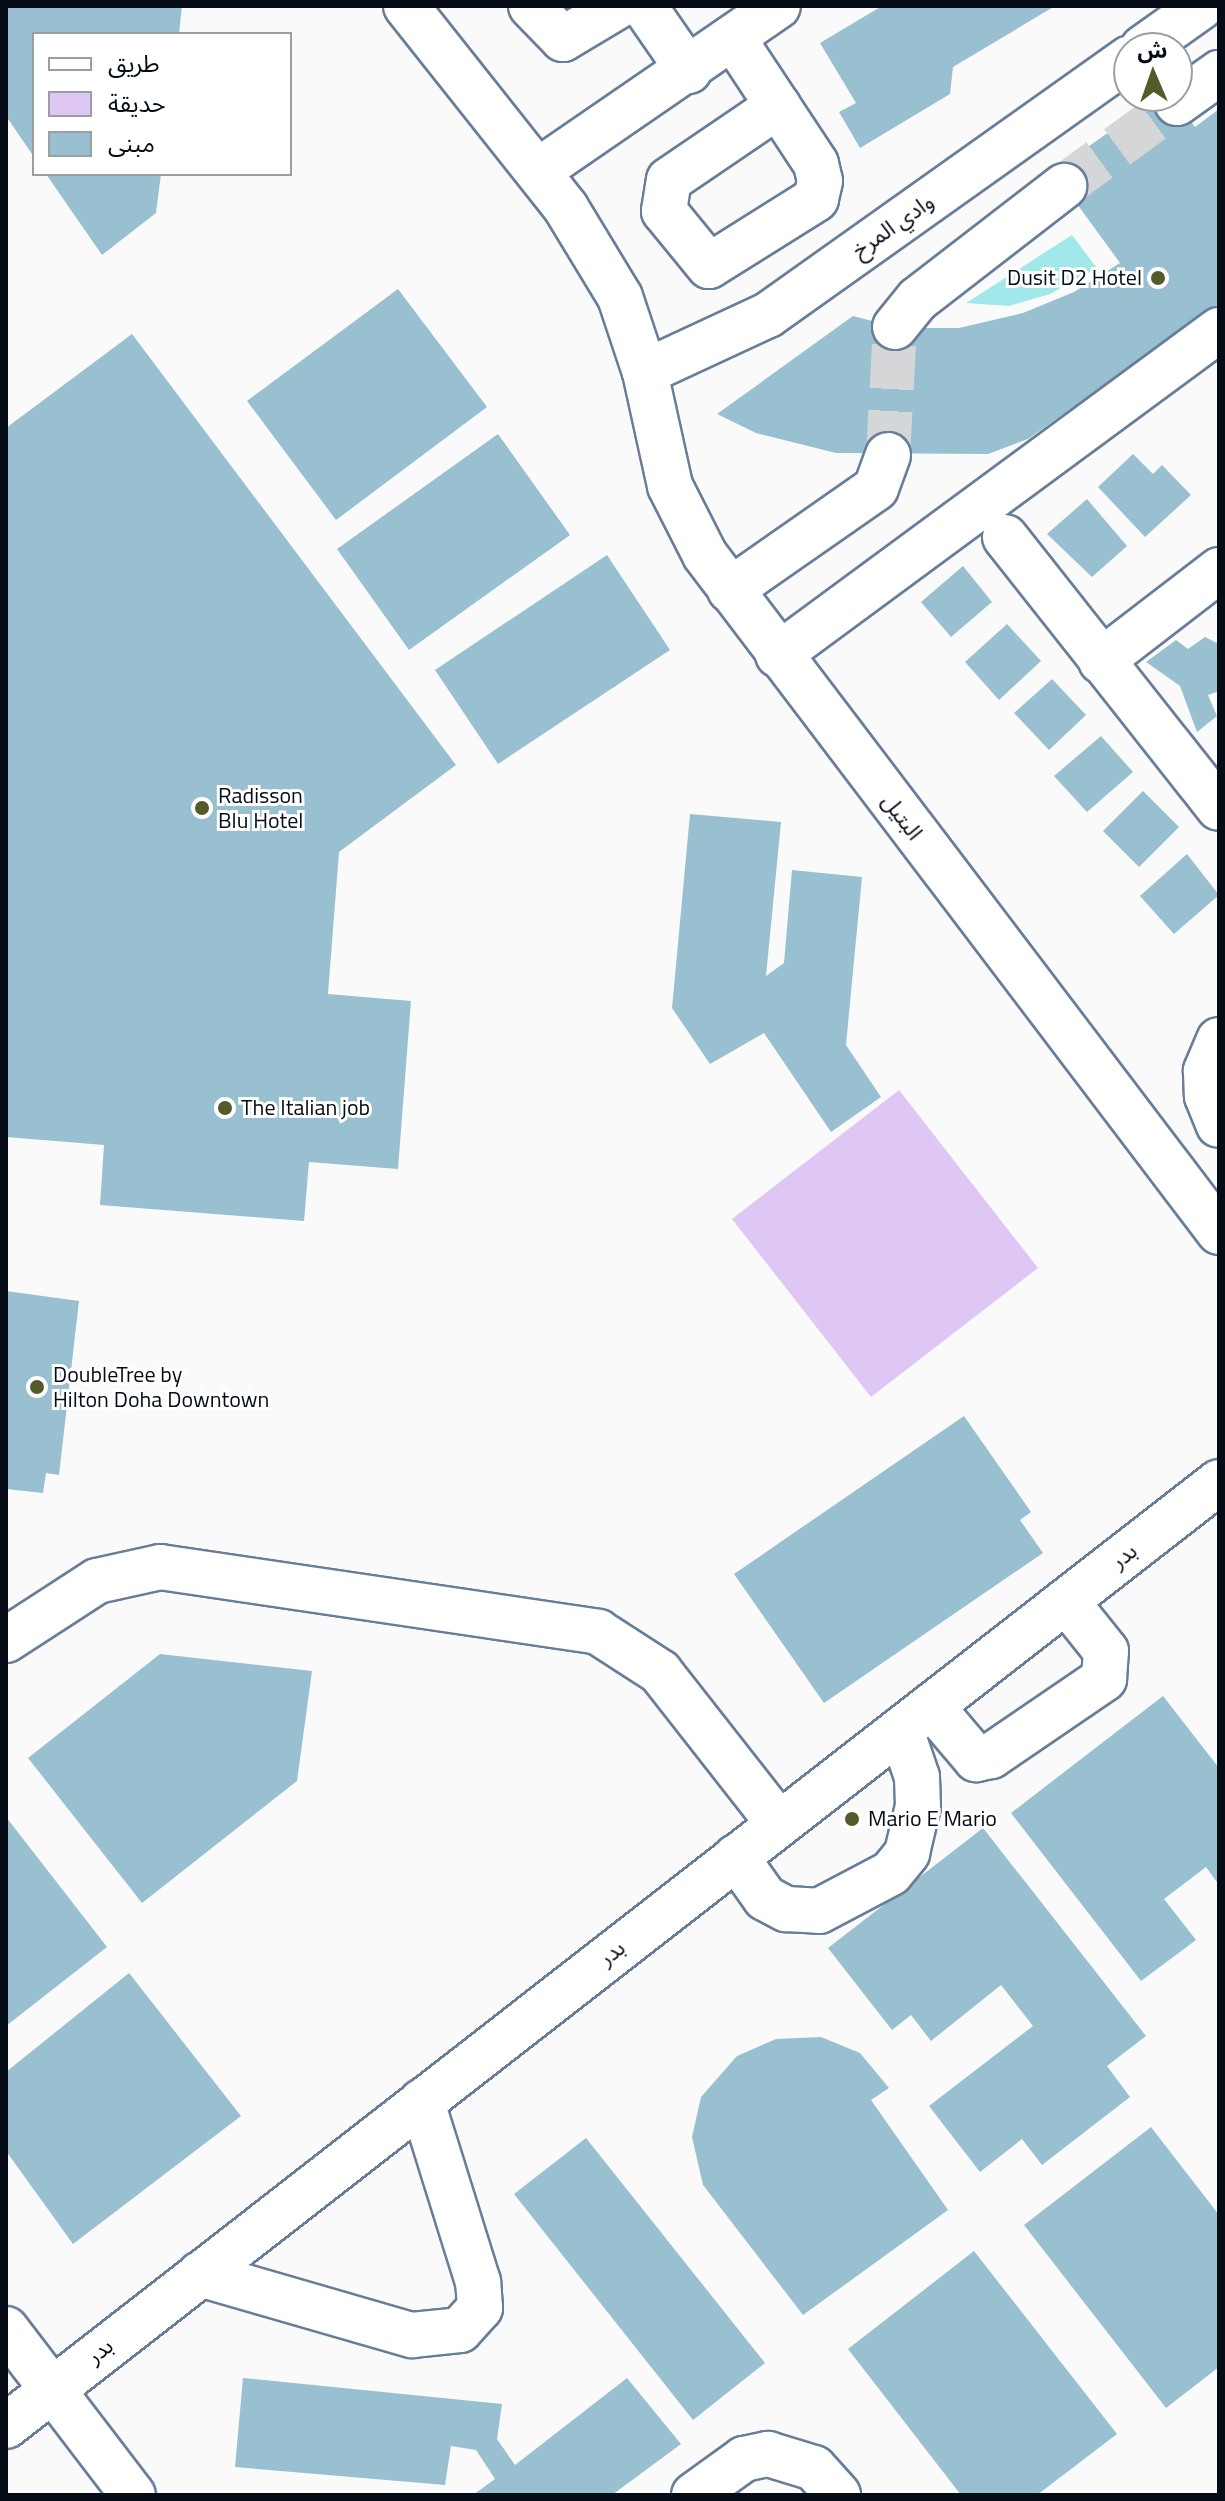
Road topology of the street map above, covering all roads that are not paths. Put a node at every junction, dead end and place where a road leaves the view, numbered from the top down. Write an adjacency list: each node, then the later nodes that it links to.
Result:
1 (406, 6): 14 (street, البتيل)
2 (531, 6): 3 (street)
3 (618, 6)
4 (644, 6): 10 (street)
5 (778, 6): 8 (street)
6 (1202, 6): 7 (street)
7 (1165, 32)
8 (735, 41): 10 (street); 13 (street)
9 (1113, 69): 18 (street, وادي المرخ)
10 (689, 71): 14 (street)
11 (1219, 73): 12 (street)
12 (1193, 92)
13 (778, 106)
14 (538, 171): 18 (street, البتيل)
15 (1064, 186): 16 (street)
16 (895, 327)
17 (1219, 330): 23 (street)
18 (645, 372): 22 (street, البتيل)
19 (888, 455): 22 (street)
20 (1005, 537): 24 (street)
21 (1219, 570): 24 (street)
22 (730, 590): 23 (street, البتيل)
23 (778, 655): 28 (street, البتيل)
24 (1101, 661): 25 (street)
25 (1219, 808)
26 (1219, 1040): 27 (street)
27 (1219, 1125)
28 (1219, 1232)
29 (1219, 1482): 30 (street, بدر)
30 (1066, 1601): 32 (street, بدر); 32 (street)
31 (7, 1638): 33 (street)
32 (916, 1718): 33 (street, بدر); 34 (street)
33 (779, 1824): 34 (street, بدر)
34 (736, 1857): 35 (street, بدر)
35 (422, 2102): 36 (street, بدر); 36 (street)
36 (200, 2274): 38 (street, بدر)
37 (6, 2329): 38 (street)
38 (49, 2391): 39 (street, بدر); 40 (street)
39 (6, 2426)
40 (133, 2495)
41 (694, 2495): 42 (street)
42 (838, 2495)

